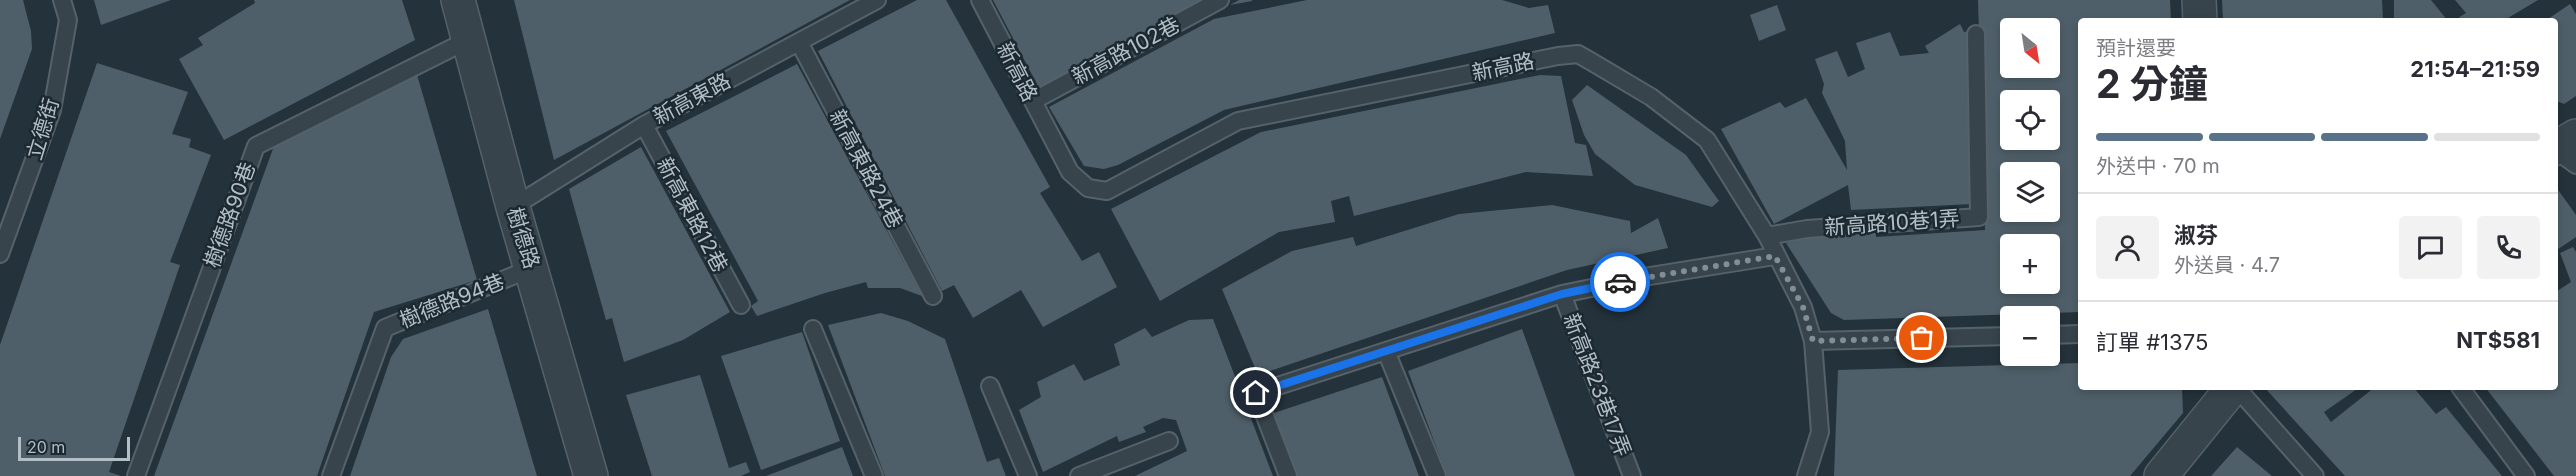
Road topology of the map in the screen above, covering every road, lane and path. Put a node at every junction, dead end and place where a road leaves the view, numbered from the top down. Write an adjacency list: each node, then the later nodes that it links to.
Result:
1 (62, 0): 15 (lane, 立德街)
2 (458, 0): 9 (street, 樹德路)
3 (877, 0): 10 (lane, 新高東路)
4 (980, 0): 11 (lane, 新高路)
5 (1220, 0): 11 (lane, 新高路102巷)
6 (2199, 0): 7 (street)
7 (2200, 18)
8 (1976, 34): 14 (lane, 新高路10巷1弄)
9 (470, 39): 13 (street, 樹德路); 32 (lane, 樹德路90巷)
10 (799, 42): 12 (lane, 新高東路); 19 (lane, 新高東路24巷)
11 (1033, 101): 14 (lane, 新高路)
12 (644, 125): 13 (lane, 新高東路); 20 (lane, 新高東路12巷)
13 (513, 207): 17 (street, 樹德路)
14 (1767, 236): 16 (lane, 新高路)
15 (0, 254)
16 (1775, 256): 18 (lane); 25 (lane, 新高路)
17 (532, 268): 33 (lane, 樹德路94巷); 34 (street, 樹德路)
18 (1562, 294): 26 (lane); 40 (lane, 新高路23巷17弄)
19 (933, 296)
20 (741, 305)
21 (813, 329): 35 (lane)
22 (2078, 334): 23 (lane)
23 (2060, 335)
24 (2000, 336): 25 (lane)
25 (1813, 341): 41 (lane, 新高路)
26 (1386, 351): 38 (lane); 39 (lane)
27 (990, 386): 36 (lane)
28 (2233, 390): 42 (street)
29 (2238, 390): 43 (lane)
30 (2462, 390): 44 (lane)
31 (1169, 441): 37 (lane)
32 (136, 476)
33 (331, 476)
34 (591, 476)
35 (874, 476)
36 (1028, 476)
37 (1079, 476)
38 (1288, 476)
39 (1437, 476)
40 (1632, 476)
41 (1806, 476)
42 (2161, 476)
43 (2315, 476)
44 (2526, 476)

